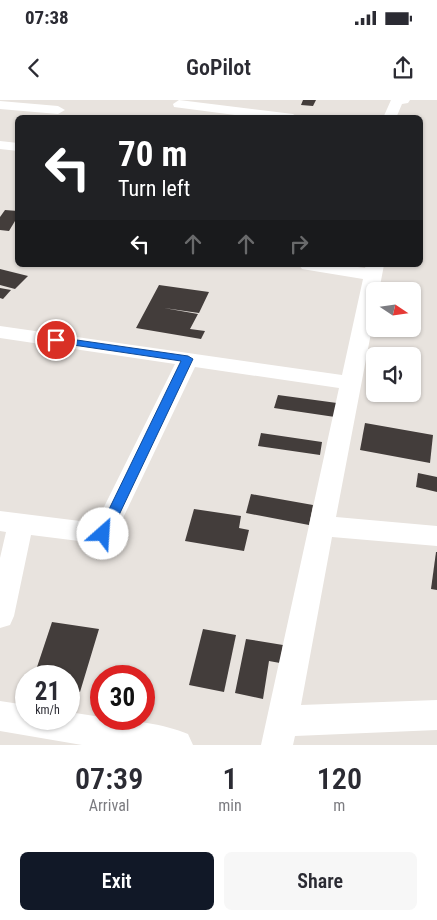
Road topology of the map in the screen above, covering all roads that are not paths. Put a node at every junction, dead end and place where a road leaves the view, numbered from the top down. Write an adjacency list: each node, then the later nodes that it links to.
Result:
1 (404, 100): 6 (street)
2 (179, 104): 5 (street)
3 (0, 105): 4 (street)
4 (58, 110)
5 (269, 115)
6 (391, 115)
7 (0, 145): 8 (street)
8 (15, 146)
9 (334, 267): 10 (street)
10 (374, 270): 13 (street)
11 (0, 332): 12 (street)
12 (188, 359): 13 (street); 14 (street)
13 (351, 383): 15 (street)
14 (10, 522): 17 (street)
15 (321, 526): 16 (street); 20 (street)
16 (437, 536)
17 (0, 616)
18 (437, 715): 20 (street)
19 (0, 716): 21 (street)
20 (279, 733)
21 (177, 745)

